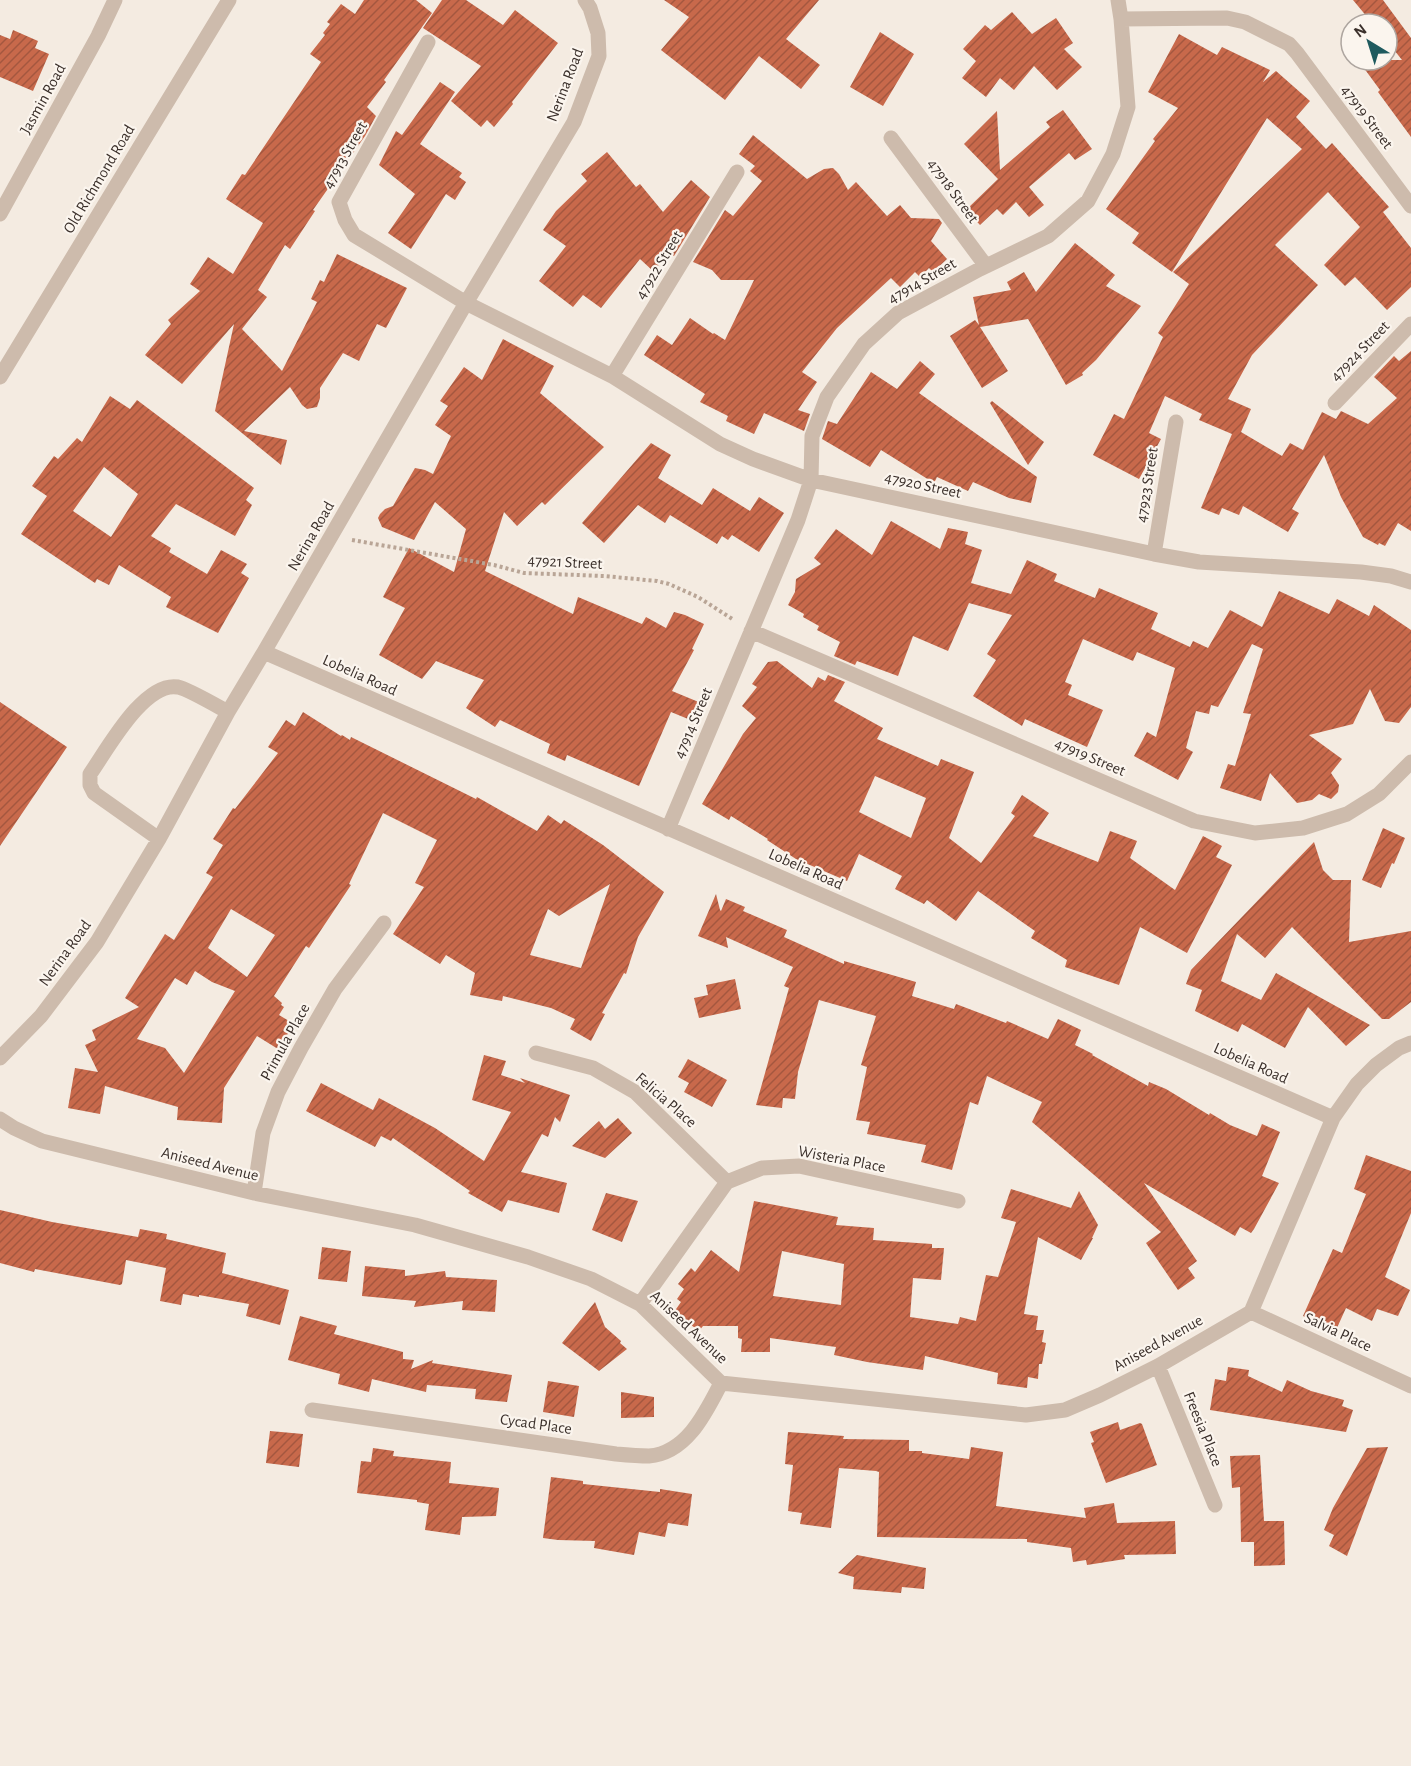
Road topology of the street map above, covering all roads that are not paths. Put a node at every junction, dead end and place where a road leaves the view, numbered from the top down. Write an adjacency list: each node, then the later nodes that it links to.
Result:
1 (115, 0): 10 (street, Jasmin Road)
2 (229, 0): 15 (street, Old Richmond Road)
3 (1118, 0): 5 (street, 47914 Street)
4 (588, 4): 12 (street, Nerina Road)
5 (1121, 19): 9 (street, 47919 Street); 11 (street, 47914 Street)
6 (428, 42): 12 (street, 47913 Street)
7 (891, 138): 11 (street, 47918 Street)
8 (737, 172): 14 (street, 47922 Street)
9 (1411, 206)
10 (0, 214)
11 (986, 266): 18 (street, 47914 Street)
12 (466, 303): 14 (street, 47920 Street); 22 (street, Nerina Road)
13 (1411, 324): 16 (street, 47924 Street)
14 (612, 376): 18 (street, 47920 Street)
15 (0, 377)
16 (1335, 403)
17 (1176, 422): 19 (street, 47923 Street)
18 (812, 480): 19 (street, 47920 Street); 21 (street, 47914 Street)
19 (1154, 554): 20 (street, 47920 Street)
20 (1411, 582)
21 (751, 632): 24 (street, 47919 Street); 25 (street, 47914 Street)
22 (264, 652): 23 (street, Nerina Road); 25 (street, Lobelia Road)
23 (228, 712): 26 (street, Nerina Road); 26 (street)
24 (1411, 762)
25 (668, 829): 31 (street, Lobelia Road)
26 (159, 839): 30 (street, Nerina Road)
27 (384, 923): 34 (street, Primula Place)
28 (1411, 1043): 31 (street)
29 (536, 1053): 33 (street, Felicia Place)
30 (0, 1058)
31 (1333, 1118): 37 (street)
32 (0, 1119): 34 (street, Aniseed Avenue)
33 (727, 1182): 35 (street, Wisteria Place); 36 (street)
34 (254, 1193): 36 (street, Aniseed Avenue)
35 (957, 1202)
36 (640, 1304): 39 (street, Aniseed Avenue)
37 (1251, 1312): 38 (street, Aniseed Avenue); 40 (street, Salvia Place)
38 (1158, 1366): 39 (street, Aniseed Avenue); 42 (street, Freesia Place)
39 (721, 1383): 41 (street, Cycad Place)
40 (1411, 1386)
41 (312, 1410)
42 (1215, 1505)

